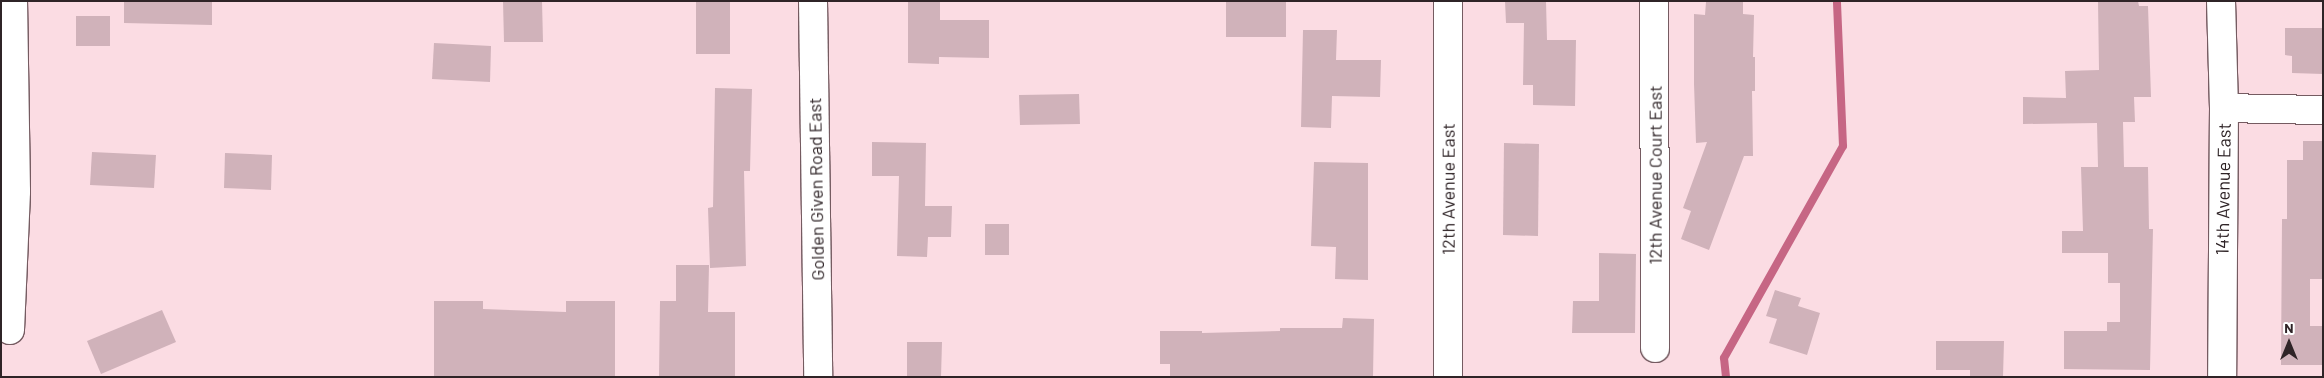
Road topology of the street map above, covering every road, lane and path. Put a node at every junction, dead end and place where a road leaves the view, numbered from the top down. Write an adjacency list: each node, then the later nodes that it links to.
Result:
1 (13, 1): 8 (street)
2 (813, 1): 10 (street, Golden Given Road East)
3 (1448, 1): 11 (street, 12th Avenue East)
4 (1654, 1): 9 (street, 12th Avenue Court East)
5 (2221, 1): 6 (street, 14th Avenue East)
6 (2224, 108): 7 (street); 12 (street, 14th Avenue East)
7 (2323, 110)
8 (10, 330)
9 (1655, 348)
10 (818, 377)
11 (1448, 377)
12 (2222, 377)

